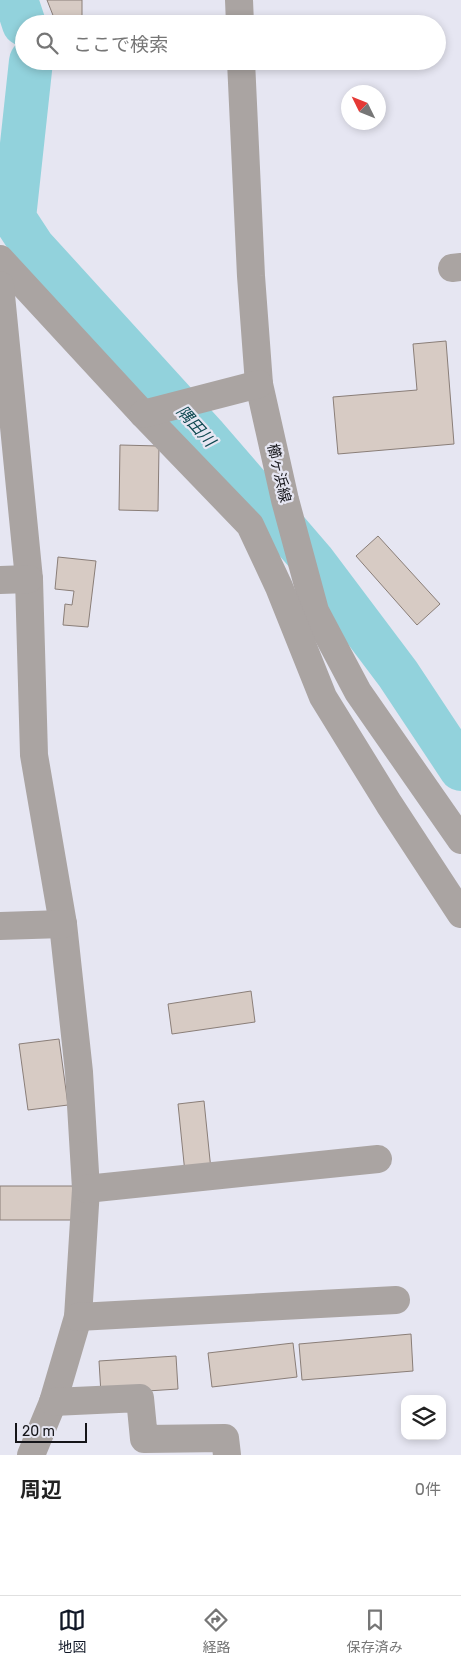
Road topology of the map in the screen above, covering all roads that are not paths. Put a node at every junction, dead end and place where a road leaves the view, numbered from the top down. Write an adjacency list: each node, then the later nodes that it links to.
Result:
1 (239, 0): 2 (street)
2 (240, 15)
3 (241, 70): 6 (street, 櫛ヶ浜線)
4 (0, 259): 7 (street)
5 (0, 285): 8 (street)
6 (259, 384): 7 (street); 10 (street, 櫛ヶ浜線)
7 (143, 414): 11 (street)
8 (29, 579): 9 (street); 12 (street)
9 (0, 580)
10 (461, 840)
11 (461, 914)
12 (64, 924): 13 (street); 15 (street)
13 (0, 926)
14 (378, 1159): 15 (street)
15 (86, 1189): 17 (street)
16 (396, 1300): 17 (street)
17 (78, 1317): 18 (street)
18 (53, 1402): 19 (street); 20 (street)
19 (31, 1455)
20 (227, 1455)

